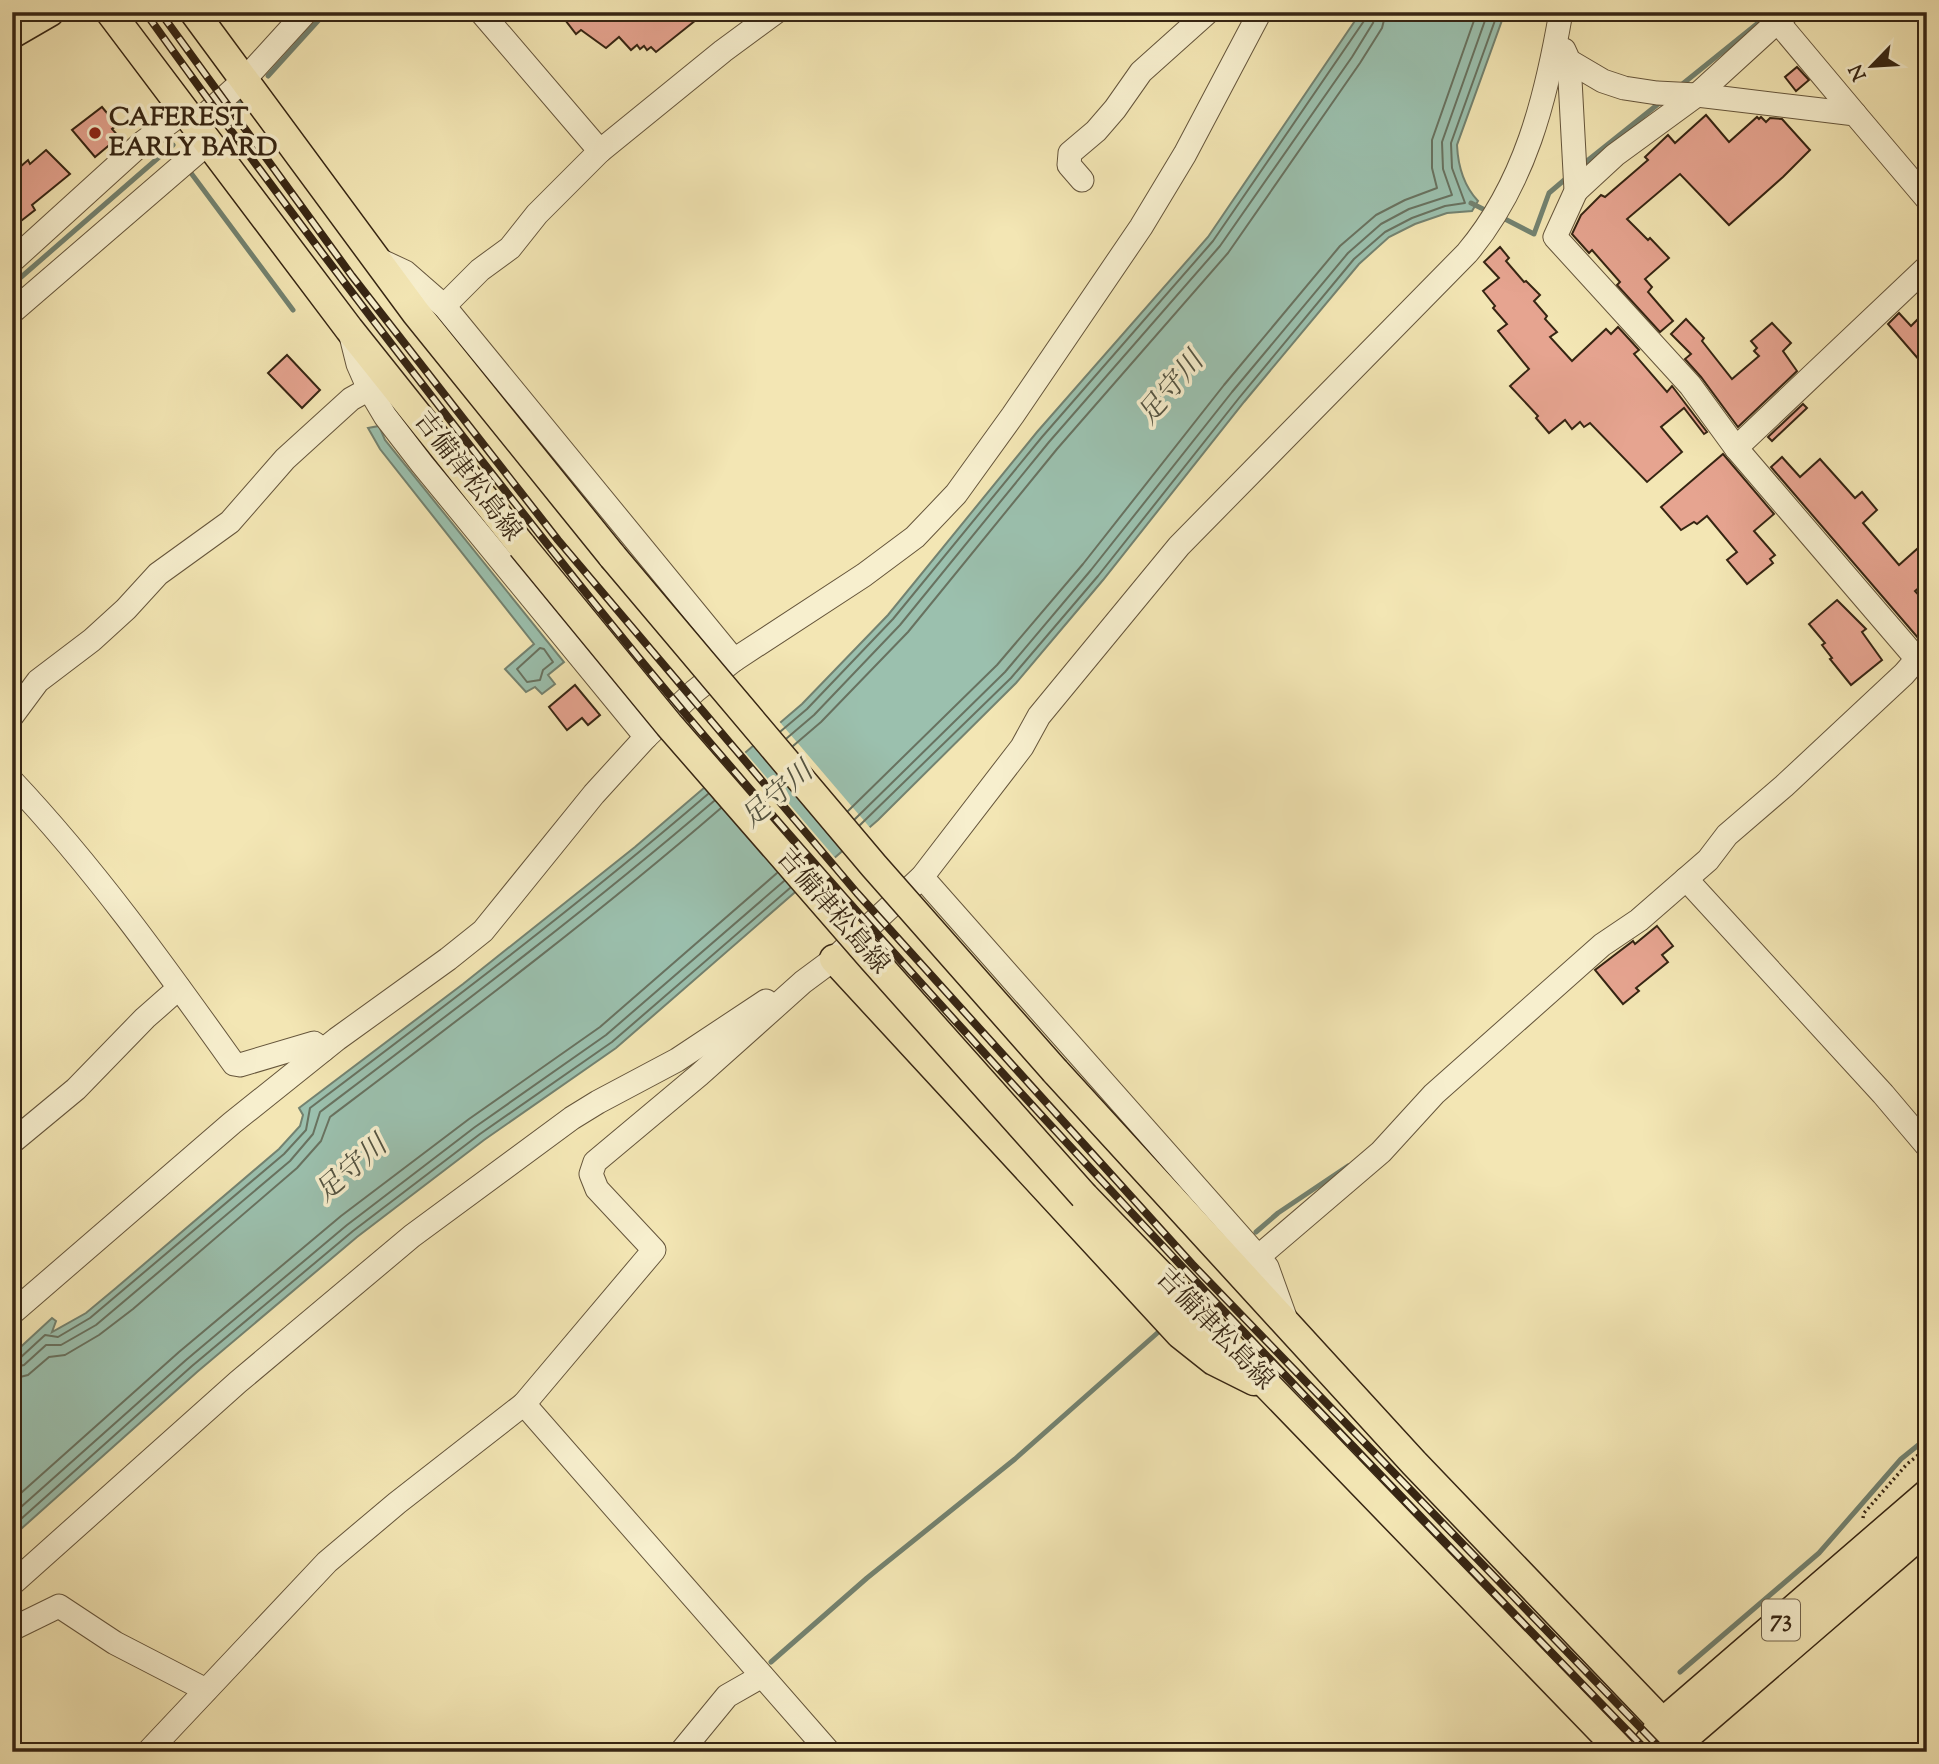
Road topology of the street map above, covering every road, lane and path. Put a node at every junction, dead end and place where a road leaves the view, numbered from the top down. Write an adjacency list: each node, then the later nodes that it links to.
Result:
1 (50, 12): 11 (main road)
2 (110, 12): 16 (main road, 吉備津松島線)
3 (194, 12): 13 (main road, 吉備津松島線)
4 (306, 12): 13 (street)
5 (481, 12): 17 (street)
6 (776, 12): 17 (street)
7 (1208, 12): 19 (street)
8 (1260, 12): 30 (street)
9 (1782, 16): 14 (street); 15 (street)
10 (1559, 23): 12 (street); 34 (street)
11 (12, 34)
12 (1569, 61): 14 (street); 18 (street)
13 (244, 80): 16 (street); 21 (main road, 吉備津松島線)
14 (1692, 95): 15 (street); 18 (street)
15 (1855, 114): 20 (street)
16 (191, 141): 22 (street); 25 (street); 26 (main road, 吉備津松島線)
17 (600, 151): 24 (street)
18 (1575, 179): 28 (street)
19 (1082, 180)
20 (1927, 199)
21 (375, 258): 24 (street); 44 (main road, 吉備津松島線, bridge)
22 (12, 261)
23 (1927, 267): 28 (street)
24 (444, 306): 30 (street)
25 (12, 312)
26 (349, 329): 27 (street); 45 (main road, 吉備津松島線, bridge)
27 (369, 390): 31 (street); 32 (street)
28 (1736, 448): 29 (street)
29 (1917, 654): 35 (street)
30 (734, 660): 32 (street)
31 (12, 716)
32 (646, 737): 39 (street)
33 (12, 781): 38 (street)
34 (922, 877): 36 (street); 42 (street)
35 (1686, 879): 41 (street); 42 (street)
36 (834, 959): 37 (street); 45 (main road)
37 (803, 982): 46 (street); 51 (street)
38 (179, 988): 39 (street); 40 (street)
39 (323, 1050): 43 (street)
40 (12, 1142)
41 (1927, 1146)
42 (1258, 1256): 44 (street)
43 (12, 1313)
44 (1289, 1328): 55 (main road, 吉備津松島線)
45 (1272, 1390): 59 (main road, 吉備津松島線)
46 (524, 1404): 53 (street); 54 (street)
47 (1927, 1448): 49 (path)
48 (1927, 1494): 55 (main road, 73)
49 (1862, 1527)
50 (1927, 1529): 55 (main road, 73)
51 (12, 1584)
52 (12, 1629): 54 (street)
53 (762, 1676): 57 (street); 58 (street)
54 (206, 1690): 56 (street)
55 (1674, 1742): 60 (main road, 73)
56 (149, 1752)
57 (681, 1752)
58 (829, 1752)
59 (1622, 1752)
60 (1642, 1752)

